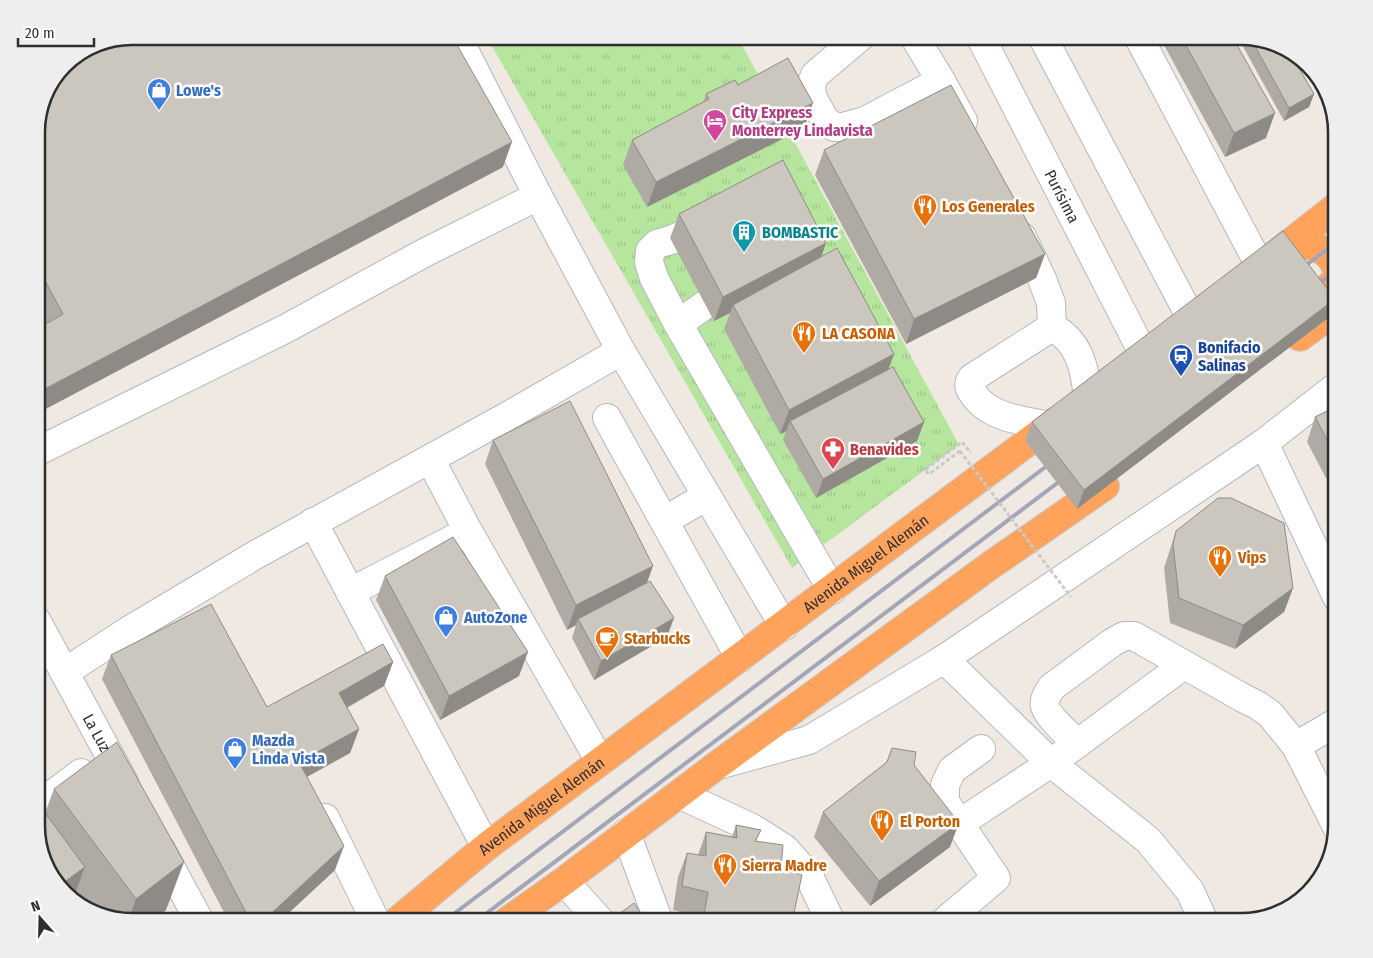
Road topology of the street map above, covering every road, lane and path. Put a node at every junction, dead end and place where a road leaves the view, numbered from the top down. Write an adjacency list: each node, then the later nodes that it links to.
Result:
1 (462, 45): 9 (street)
2 (850, 45): 7 (street)
3 (919, 45): 7 (street)
4 (985, 45): 24 (street, Purísima)
5 (1045, 45): 24 (street)
6 (1143, 45): 15 (street)
7 (940, 80): 8 (street)
8 (973, 139)
9 (538, 196): 23 (street); 31 (street)
10 (730, 213): 21 (street)
11 (1328, 213): 13 (highway)
12 (1013, 216): 22 (street)
13 (1290, 243): 14 (highway); 15 (highway)
14 (1328, 255)
15 (1260, 266): 17 (highway)
16 (757, 268): 21 (street)
17 (1238, 284)
18 (1328, 290): 20 (highway)
19 (1215, 302): 24 (highway, Avenida Miguel Alemán)
20 (1328, 314)
21 (678, 324): 39 (street)
22 (1052, 327): 26 (street); 28 (street)
23 (621, 351): 32 (street); 34 (street)
24 (1151, 351): 26 (highway, Avenida Miguel Alemán)
25 (1328, 393): 30 (street)
26 (1088, 398): 28 (highway, Avenida Miguel Alemán)
27 (607, 418): 35 (street)
28 (1050, 426): 39 (highway, Avenida Miguel Alemán)
29 (962, 442): 41 (path, bridge)
30 (1264, 443): 38 (street); 45 (street)
31 (45, 448)
32 (430, 459): 36 (street); 37 (street)
33 (1124, 470): 55 (highway)
34 (707, 496): 35 (street); 42 (street)
35 (664, 521): 44 (street)
36 (313, 522): 40 (street); 47 (street)
37 (468, 531): 40 (street); 53 (street)
38 (1328, 578)
39 (832, 590): 42 (highway, Avenida Miguel Alemán)
40 (350, 592): 64 (street)
41 (1071, 597)
42 (784, 626): 44 (highway, Avenida Miguel Alemán)
43 (45, 636): 47 (street, La Luz)
44 (740, 658): 53 (highway, Avenida Miguel Alemán)
45 (944, 659): 54 (street); 55 (street)
46 (1184, 665): 49 (street); 49 (street); 50 (street)
47 (65, 672): 52 (street, La Luz)
48 (1328, 727): 50 (street)
49 (1077, 744): 54 (street)
50 (1296, 746): 60 (street)
51 (981, 749): 61 (street)
52 (108, 753): 57 (street); 59 (street, La Luz)
53 (600, 761): 64 (highway, Avenida Miguel Alemán)
54 (1051, 763): 61 (street); 74 (street)
55 (716, 766): 56 (highway)
56 (679, 794): 63 (highway); 72 (street)
57 (45, 800)
58 (316, 800): 67 (street)
59 (136, 803)
60 (1328, 809)
61 (960, 823): 73 (street)
62 (149, 829): 66 (street)
63 (626, 834): 65 (highway); 71 (street)
64 (486, 847): 68 (highway, Avenida Miguel Alemán)
65 (564, 881): 69 (highway); 70 (street)
66 (195, 913)
67 (372, 913)
68 (407, 913)
69 (519, 913)
70 (593, 913)
71 (656, 913)
72 (826, 913)
73 (955, 913)
74 (1200, 913)

